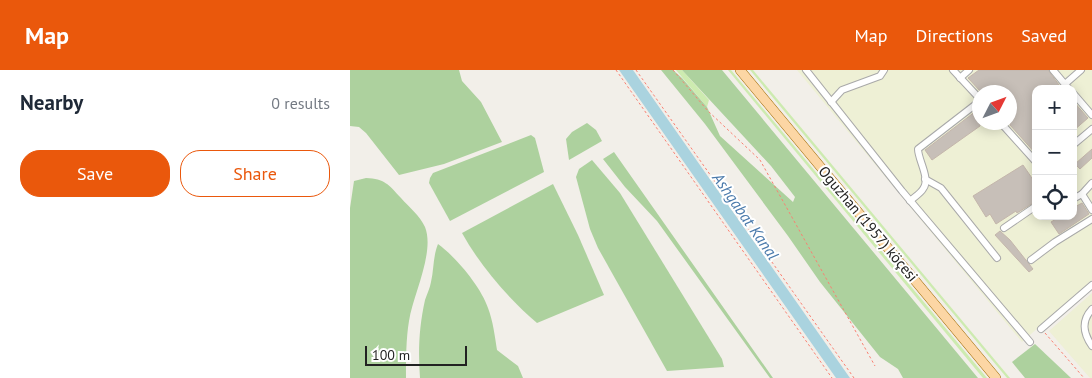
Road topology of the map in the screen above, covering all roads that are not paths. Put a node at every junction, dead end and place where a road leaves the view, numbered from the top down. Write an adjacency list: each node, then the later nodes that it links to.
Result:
1 (740, 70): 36 (main road, Oguzhan (1957) köçesi)
2 (806, 70): 13 (lane)
3 (884, 70): 13 (lane)
4 (953, 70): 8 (lane)
5 (969, 70): 8 (lane)
6 (1053, 70): 9 (lane)
7 (1081, 70): 10 (lane)
8 (960, 78): 11 (lane)
9 (1066, 85)
10 (1068, 85)
11 (972, 91)
12 (1077, 98): 15 (lane)
13 (831, 102): 24 (lane)
14 (972, 106): 20 (lane)
15 (1092, 115)
16 (1092, 129): 18 (lane)
17 (1007, 130): 19 (lane)
18 (1077, 142)
19 (1032, 158)
20 (925, 179): 24 (lane); 29 (lane)
21 (1092, 183): 22 (lane)
22 (1082, 194): 23 (lane); 26 (lane)
23 (1077, 197)
24 (910, 201): 34 (lane)
25 (1032, 209): 28 (lane)
26 (1092, 210)
27 (1092, 219): 30 (lane)
28 (1004, 228)
29 (997, 258)
30 (1031, 260)
31 (1092, 285): 33 (lane)
32 (1092, 309): 35 (lane)
33 (1041, 329)
34 (1030, 342)
35 (1092, 346)
36 (996, 378)

